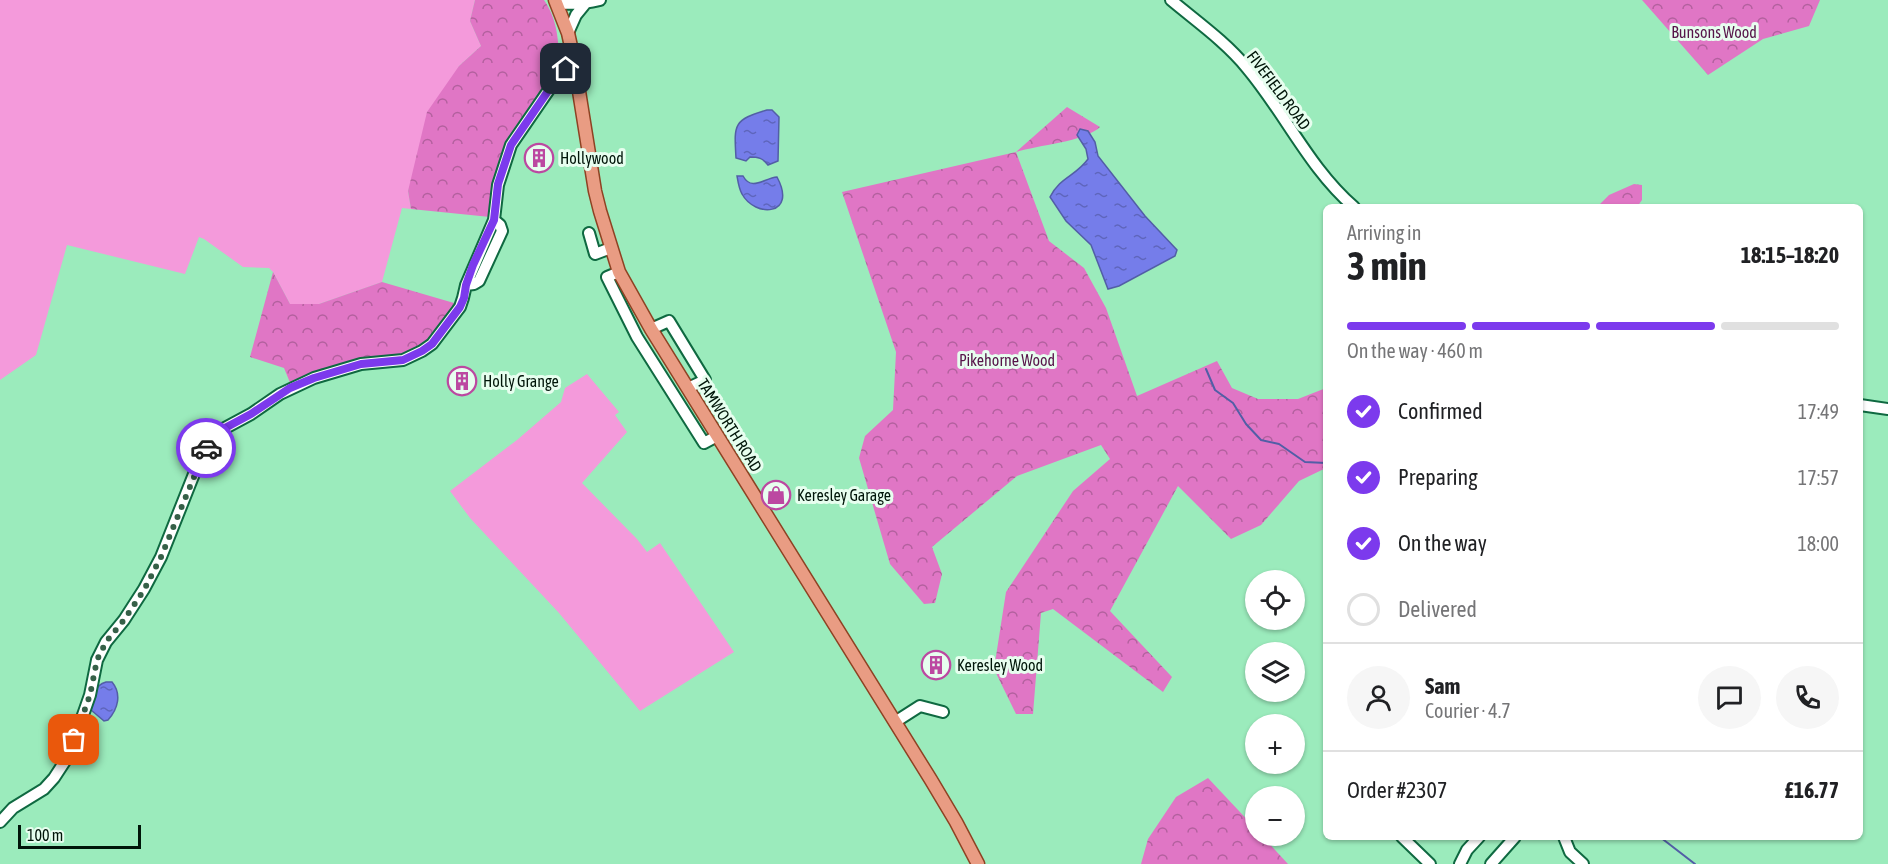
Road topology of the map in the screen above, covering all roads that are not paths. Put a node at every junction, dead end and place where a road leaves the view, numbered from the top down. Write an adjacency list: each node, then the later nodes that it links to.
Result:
1 (600, 0): 4 (street)
2 (1171, 0): 9 (street, FIVEFIELD ROAD)
3 (556, 1): 4 (street); 5 (main road, TAMWORTH ROAD)
4 (585, 4): 5 (street)
5 (568, 33): 6 (main road, TAMWORTH ROAD)
6 (574, 60): 7 (street); 8 (main road, TAMWORTH ROAD)
7 (557, 78): 8 (street); 20 (street)
8 (579, 88): 11 (main road, TAMWORTH ROAD)
9 (1351, 204)
10 (589, 233): 11 (street)
11 (611, 248): 12 (main road, TAMWORTH ROAD)
12 (619, 272): 13 (main road, TAMWORTH ROAD); 17 (street)
13 (651, 329): 14 (main road, TAMWORTH ROAD); 14 (street)
14 (688, 388): 17 (main road, TAMWORTH ROAD)
15 (1863, 405): 16 (street)
16 (1888, 408)
17 (717, 436): 19 (main road, TAMWORTH ROAD)
18 (943, 712): 19 (street)
19 (895, 722): 25 (main road, TAMWORTH ROAD)
20 (0, 822)
21 (1405, 840): 26 (street)
22 (1476, 840): 27 (street)
23 (1512, 840): 28 (street)
24 (1565, 840): 29 (street)
25 (978, 864)
26 (1430, 864)
27 (1460, 864)
28 (1491, 864)
29 (1583, 864)

